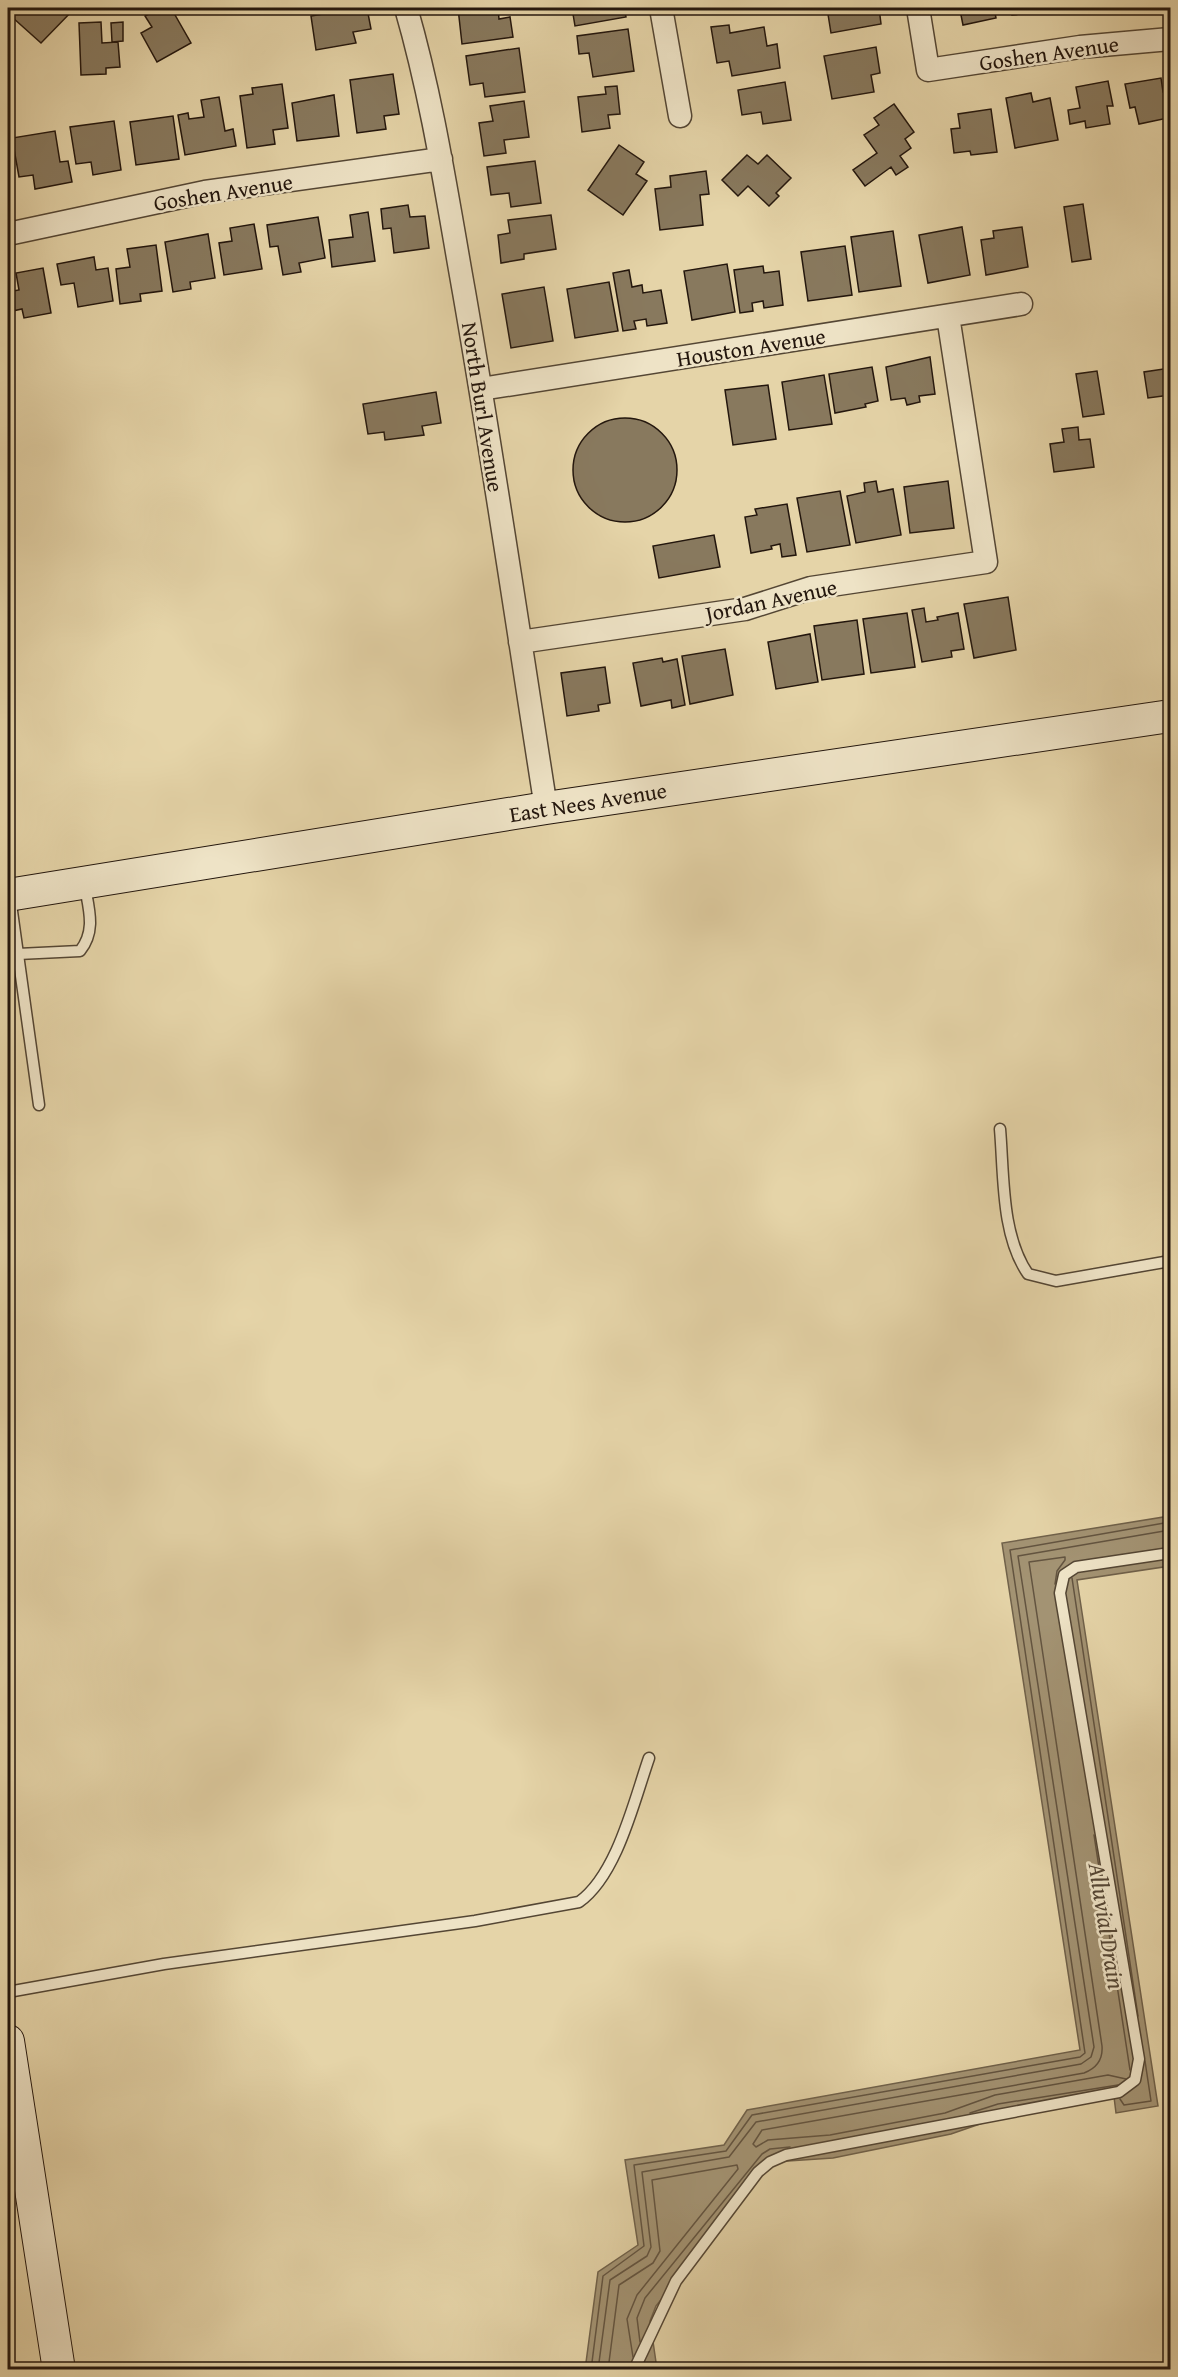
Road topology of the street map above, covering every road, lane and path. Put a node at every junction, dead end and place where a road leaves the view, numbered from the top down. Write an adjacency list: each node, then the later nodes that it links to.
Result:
1 (406, 8): 6 (street, North Burl Avenue)
2 (661, 8): 5 (street)
3 (918, 8): 4 (street, Goshen Avenue)
4 (1170, 39)
5 (680, 116)
6 (441, 159): 7 (street, Goshen Avenue); 10 (street, North Burl Avenue)
7 (8, 234)
8 (1021, 304): 9 (street, Houston Avenue)
9 (948, 316): 10 (street, Houston Avenue); 11 (street, Jordan Avenue)
10 (481, 389): 11 (street, North Burl Avenue)
11 (520, 642): 13 (street, North Burl Avenue)
12 (1170, 716): 13 (main road, East Nees Avenue)
13 (546, 808): 14 (main road, East Nees Avenue)
14 (84, 883): 15 (main road, East Nees Avenue); 16 (lane)
15 (8, 895): 16 (lane)
16 (18, 954): 17 (lane)
17 (39, 1105)
18 (1000, 1129): 19 (lane)
19 (1170, 1261)
20 (1170, 1553): 26 (lane)
21 (649, 1758): 22 (lane)
22 (8, 1992)
23 (8, 2041): 24 (main road)
24 (14, 2122): 25 (main road)
25 (59, 2370)
26 (634, 2370)

